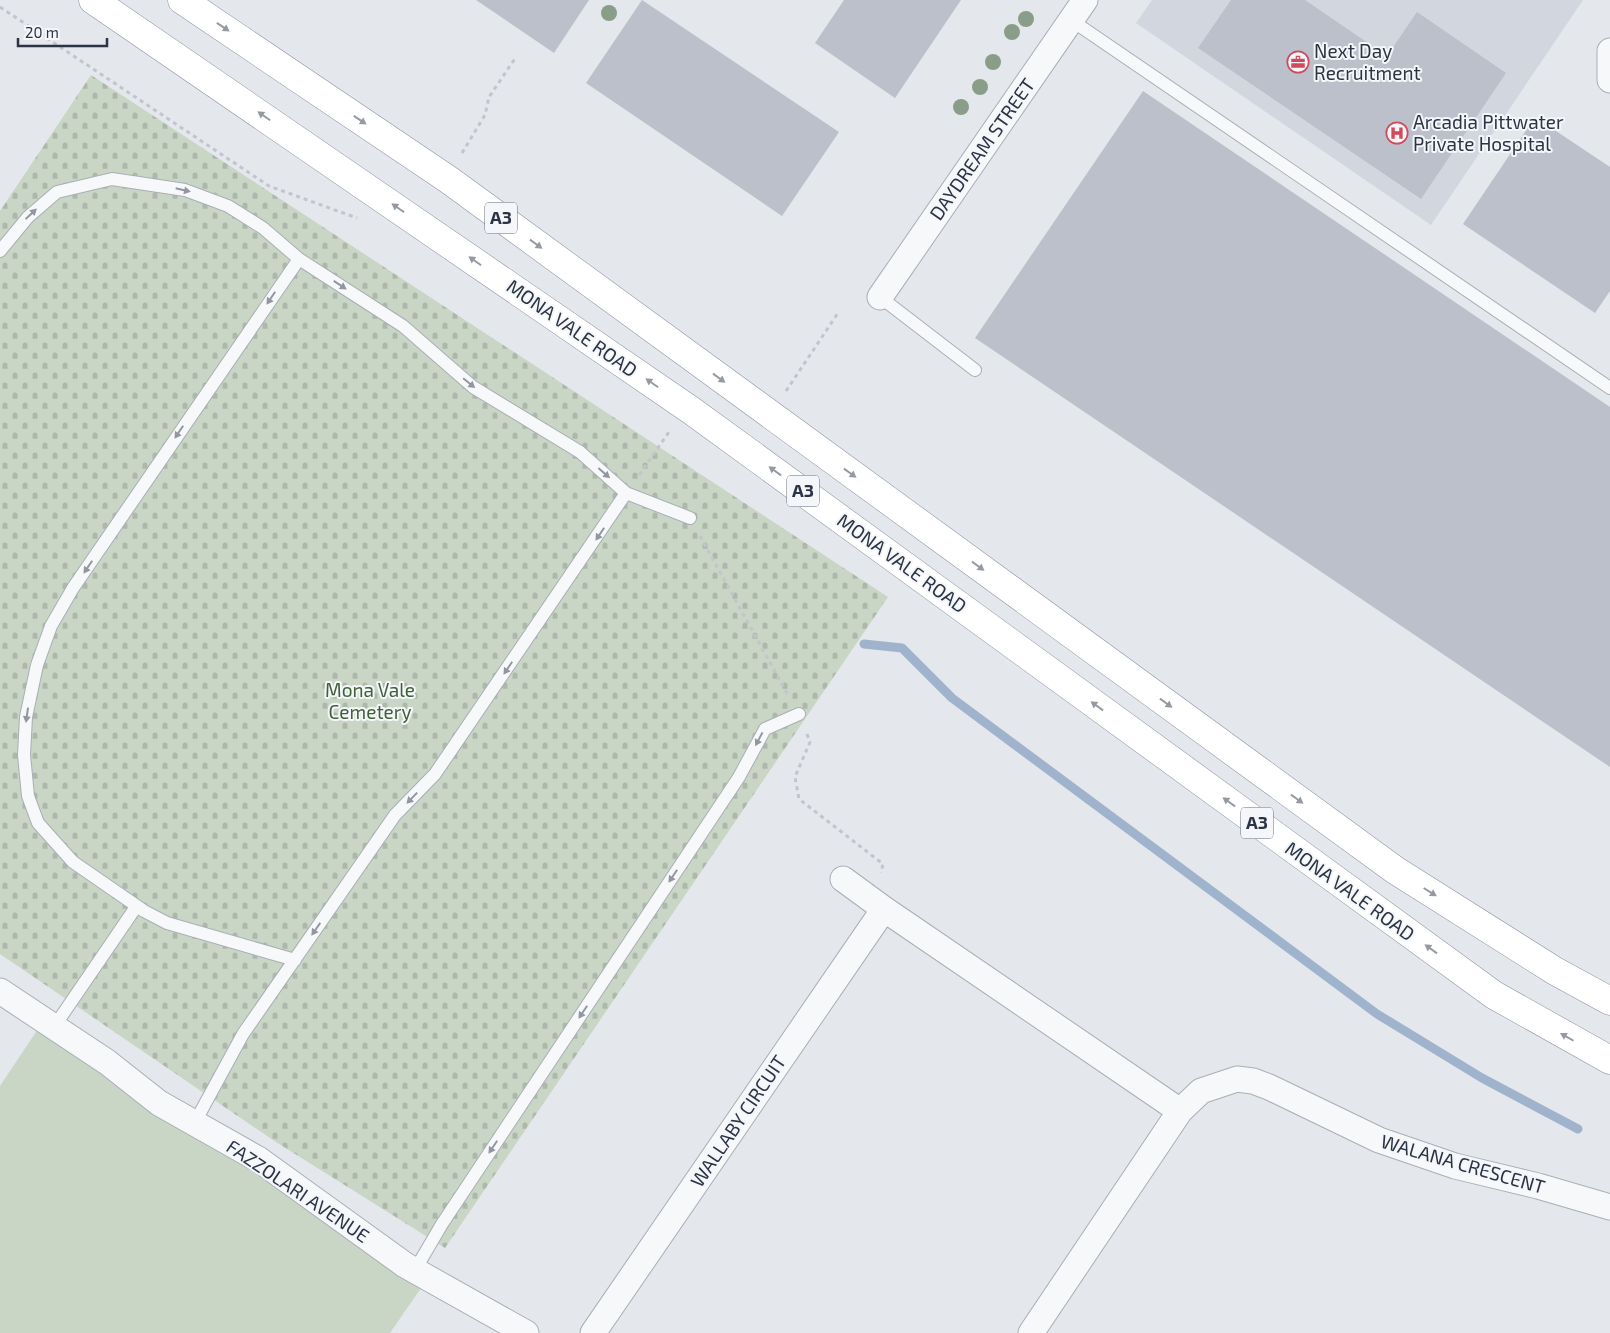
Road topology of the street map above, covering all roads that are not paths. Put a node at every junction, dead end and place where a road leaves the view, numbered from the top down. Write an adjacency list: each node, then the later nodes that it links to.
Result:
1 (93, 0): 22 (highway, MONA VALE ROAD / A3, one-way to 1)
2 (182, 0): 20 (highway, A3, one-way to 20)
3 (1085, 0): 4 (street, DAYDREAM STREET)
4 (1071, 20): 9 (street, DAYDREAM STREET); 11 (lane)
5 (1610, 51): 6 (street)
6 (1610, 80)
7 (0, 252): 8 (lane, one-way to 8)
8 (299, 259): 12 (lane, one-way to 12); 17 (lane, one-way to 17)
9 (880, 297): 10 (lane)
10 (974, 370)
11 (1610, 388)
12 (626, 492): 13 (lane); 18 (lane, one-way to 18)
13 (690, 518)
14 (799, 714): 26 (lane, one-way to 26)
15 (844, 879): 16 (street)
16 (878, 904): 23 (street); 28 (street, WALLABY CIRCUIT)
17 (136, 907): 18 (lane); 21 (lane)
18 (295, 960): 24 (lane)
19 (0, 991): 21 (street, FAZZOLARI AVENUE)
20 (1610, 1001)
21 (54, 1027): 24 (street, FAZZOLARI AVENUE)
22 (1610, 1060)
23 (1180, 1111): 25 (street, WALANA CRESCENT); 29 (street)
24 (194, 1124): 26 (street, FAZZOLARI AVENUE)
25 (1610, 1207)
26 (414, 1270): 27 (street, FAZZOLARI AVENUE)
27 (526, 1333)
28 (593, 1333)
29 (1031, 1333)

